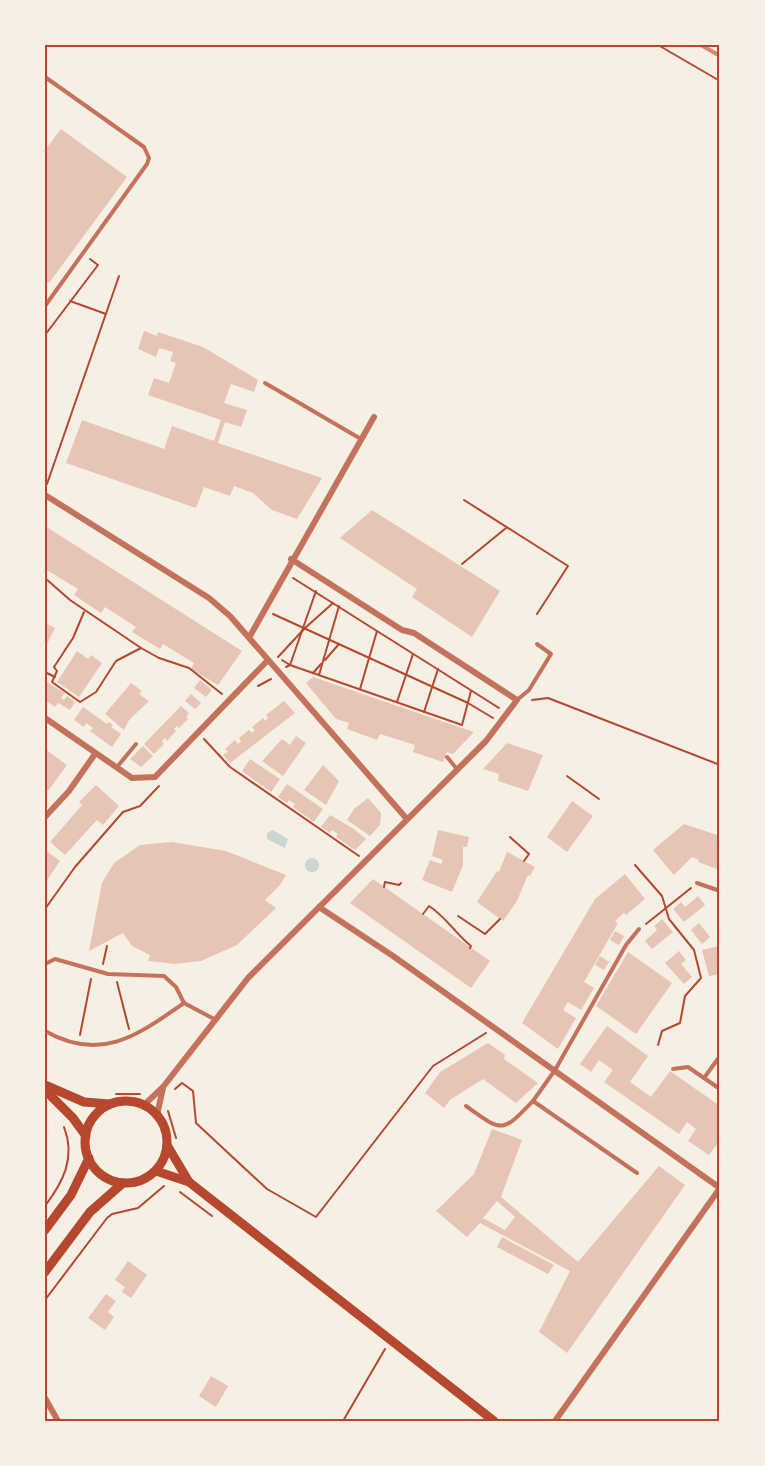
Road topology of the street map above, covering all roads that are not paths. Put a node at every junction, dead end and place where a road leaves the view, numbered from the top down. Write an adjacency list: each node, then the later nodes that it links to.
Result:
1 (45, 77): 2 (lane)
2 (45, 306)
3 (265, 383): 5 (lane)
4 (374, 417): 5 (street)
5 (361, 439): 7 (street)
6 (45, 495): 8 (street)
7 (291, 559): 8 (street); 11 (street)
8 (250, 636): 10 (street)
9 (537, 644): 11 (lane)
10 (268, 660): 16 (street); 19 (street)
11 (517, 700): 17 (street)
12 (45, 718): 14 (street)
13 (136, 744): 16 (lane)
14 (95, 754): 16 (street); 18 (street)
15 (447, 757): 17 (lane)
16 (117, 768)
17 (458, 770): 19 (street)
18 (45, 817)
19 (406, 818): 22 (street)
20 (697, 883): 21 (lane)
21 (720, 891)
22 (319, 907): 26 (street); 29 (street)
23 (639, 929): 29 (lane)
24 (45, 964): 25 (lane)
25 (184, 1004): 26 (lane); 27 (lane)
26 (216, 1021): 35 (street)
27 (45, 1032)
28 (720, 1056): 31 (lane)
29 (555, 1070): 37 (lane); 48 (street)
30 (673, 1070): 31 (lane)
31 (704, 1078): 33 (lane)
32 (45, 1085): 36 (main road)
33 (720, 1089)
34 (45, 1090): 41 (main road)
35 (162, 1090): 38 (street); 40 (street)
36 (111, 1099): 38 (main road); 41 (main road)
37 (533, 1101): 39 (lane); 45 (lane)
38 (144, 1105): 40 (main road)
39 (466, 1106)
40 (157, 1115): 42 (main road)
41 (86, 1136): 43 (main road)
42 (172, 1144): 44 (main road); 46 (main road)
43 (89, 1158): 47 (main road); 49 (main road)
44 (156, 1170): 46 (main road); 47 (main road)
45 (637, 1173)
46 (189, 1182): 53 (main road)
47 (123, 1183): 50 (main road)
48 (720, 1188): 54 (street)
49 (45, 1230)
50 (45, 1272)
51 (45, 1398): 52 (street)
52 (58, 1421)
53 (494, 1421)
54 (555, 1421)

